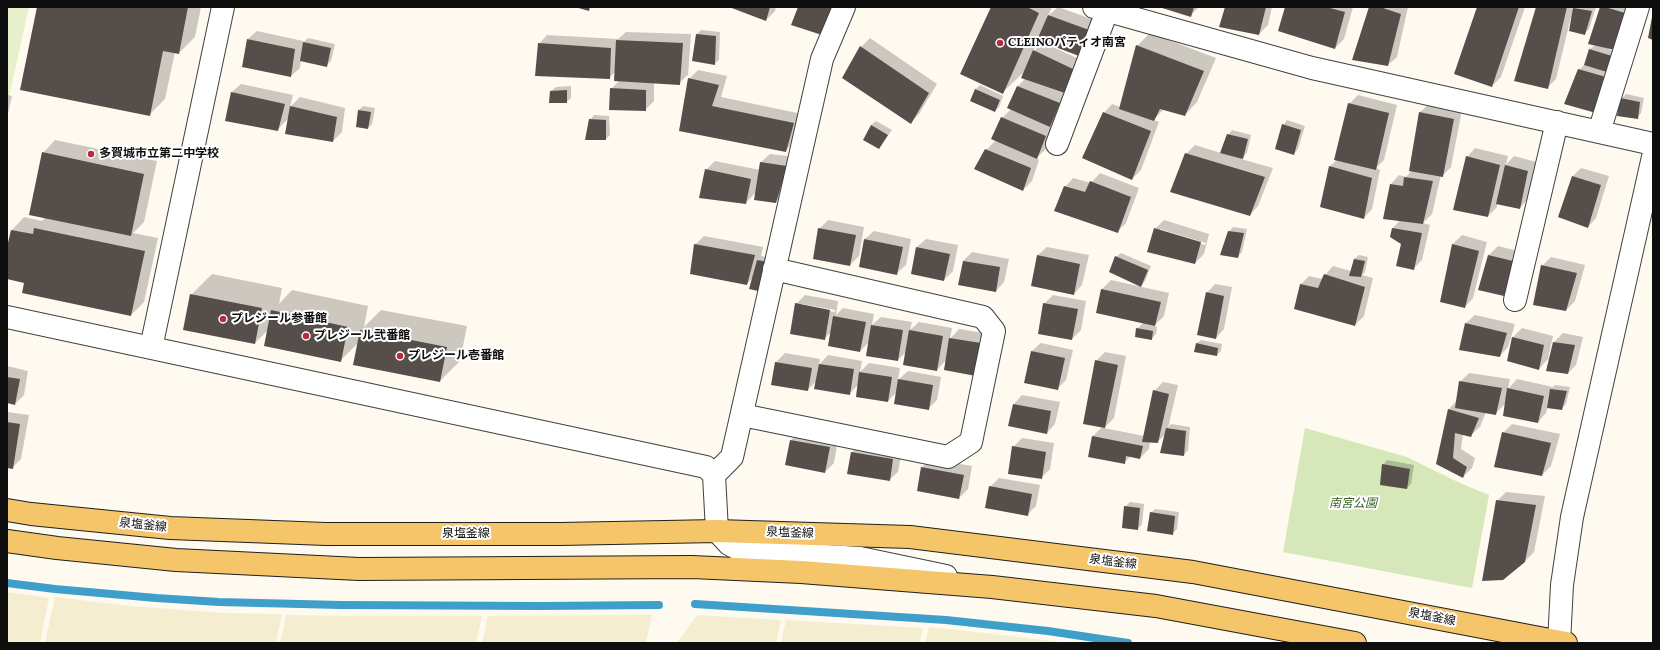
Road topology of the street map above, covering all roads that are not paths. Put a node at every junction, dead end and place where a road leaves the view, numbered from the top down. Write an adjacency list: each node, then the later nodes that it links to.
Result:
1 (223, 7): 13 (street)
2 (844, 7): 10 (street)
3 (1638, 7): 6 (street)
4 (1101, 9): 5 (street); 7 (street)
5 (1557, 122): 6 (street); 11 (street)
6 (1599, 132): 8 (street)
7 (1057, 144)
8 (1653, 144)
9 (1653, 157): 21 (street)
10 (774, 269): 14 (street); 14 (street)
11 (1515, 300)
12 (7, 317): 13 (street)
13 (150, 348): 15 (street)
14 (742, 415): 15 (street)
15 (714, 475): 17 (street)
16 (7, 510): 17 (main road, 泉塩釜線)
17 (716, 531): 19 (street); 21 (main road, 泉塩釜線)
18 (7, 541): 19 (main road)
19 (992, 587): 20 (main road)
20 (1355, 643)
21 (1561, 643)

